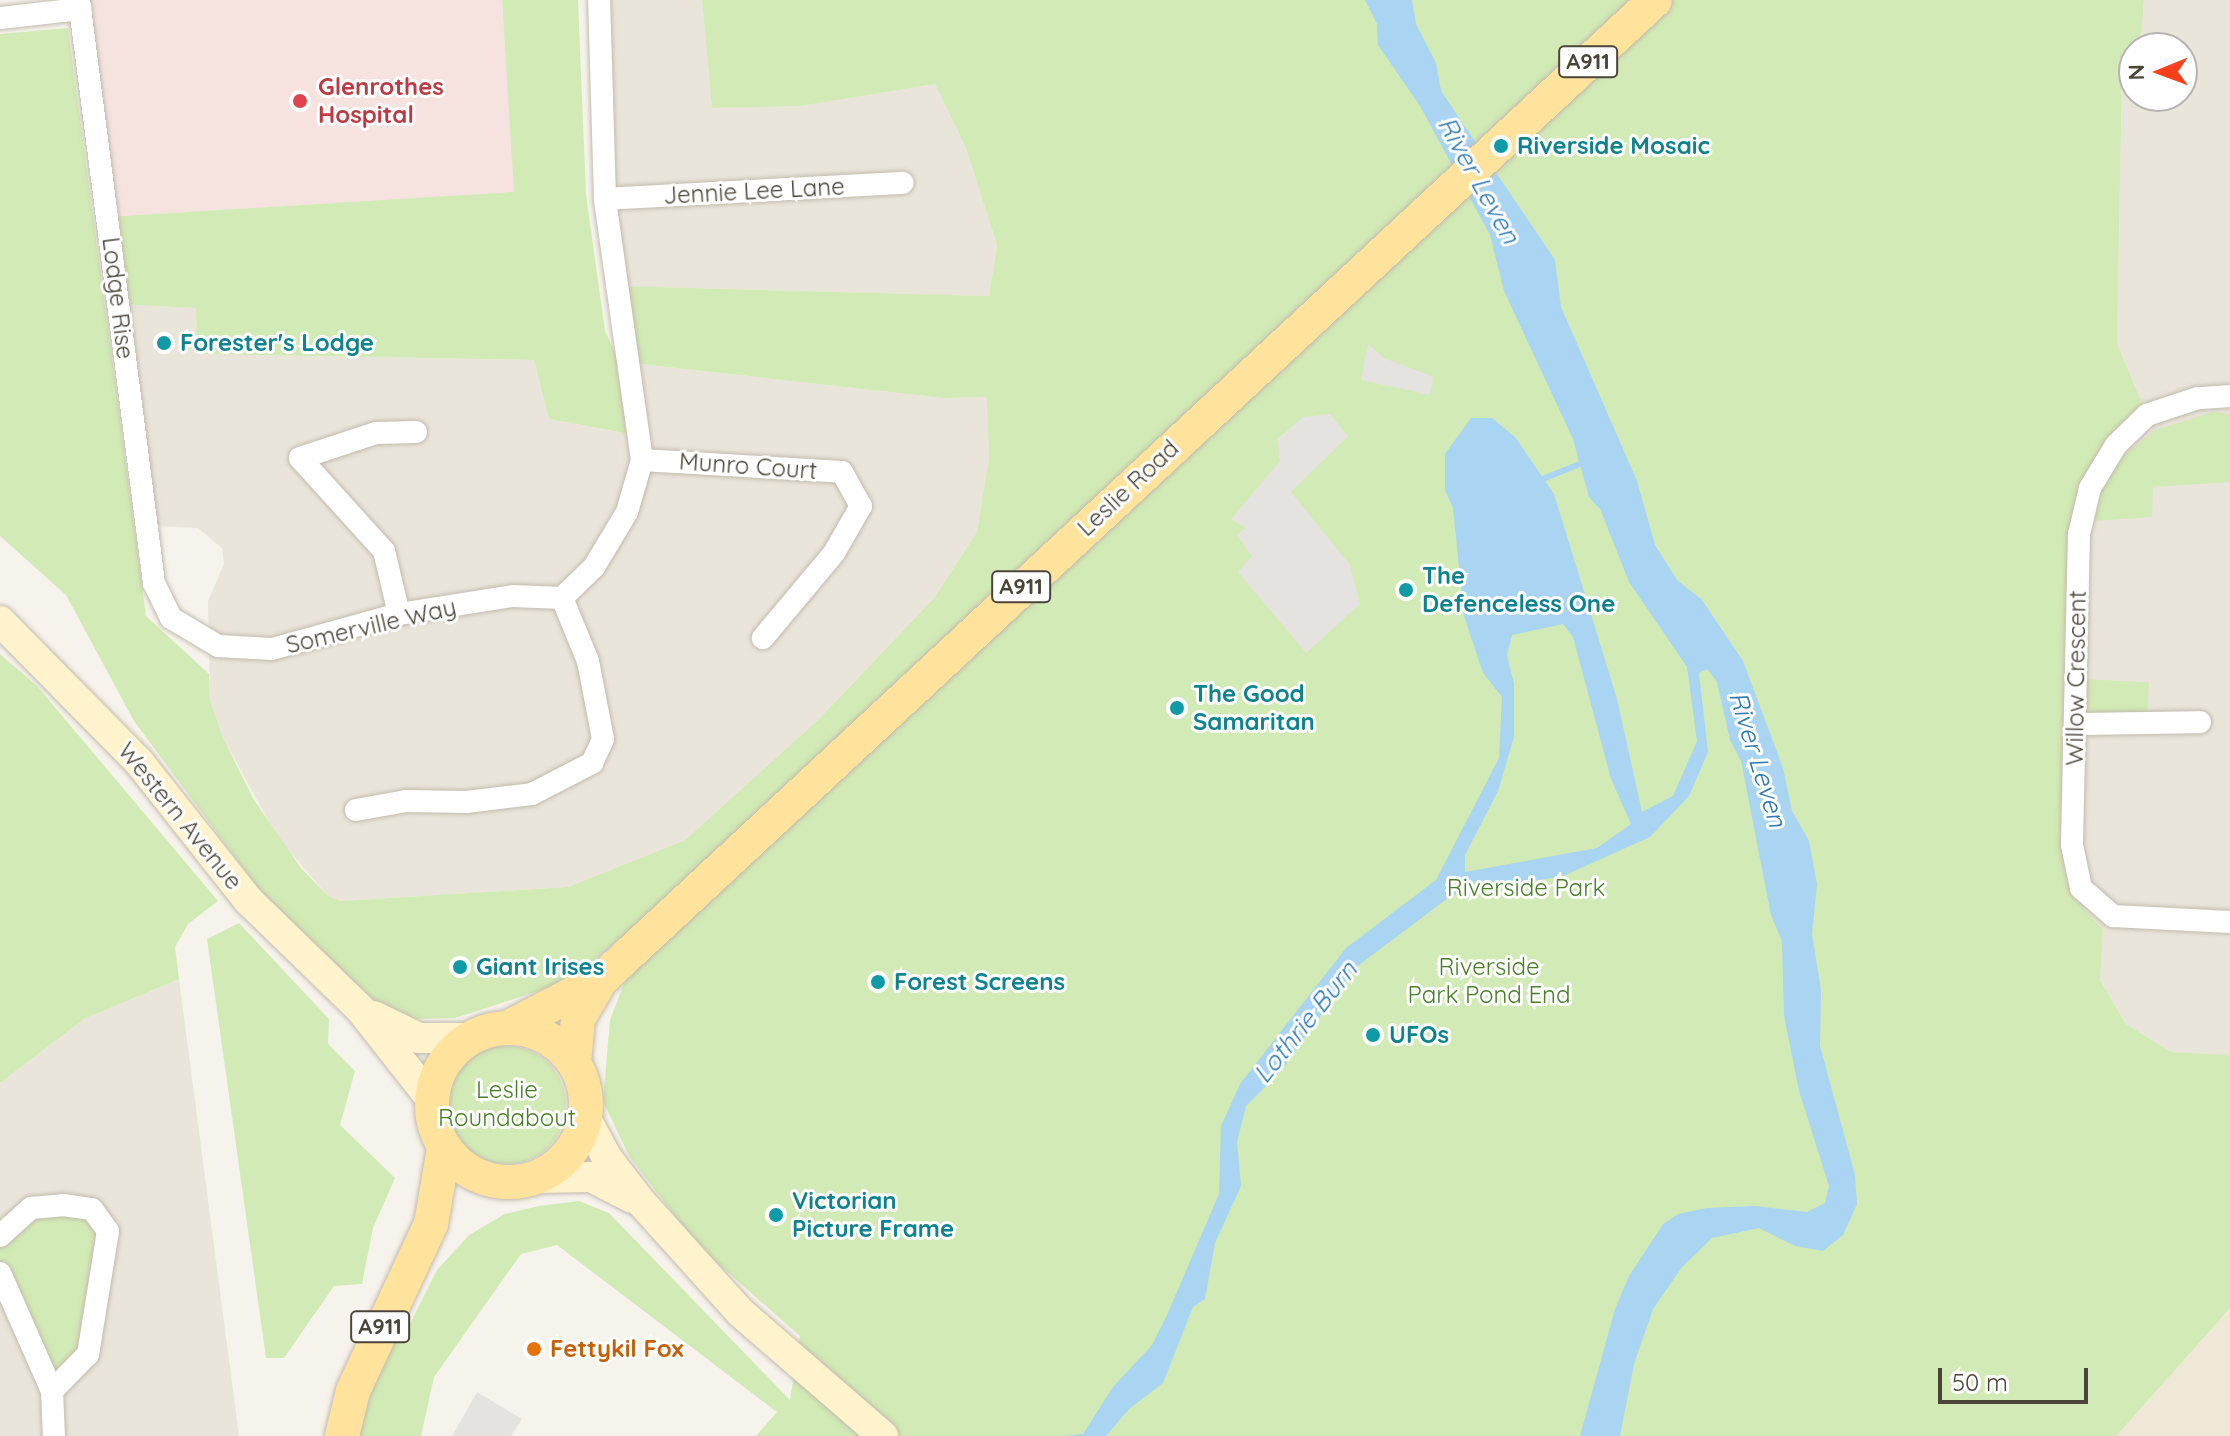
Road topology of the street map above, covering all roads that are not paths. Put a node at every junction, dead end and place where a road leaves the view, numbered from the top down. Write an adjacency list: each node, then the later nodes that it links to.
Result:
1 (599, 0): 6 (street)
2 (1655, 0): 19 (main road, Leslie Road / A911)
3 (80, 4): 4 (street); 10 (street, Lodge Rise)
4 (0, 18)
5 (903, 183): 6 (street, Jennie Lee Lane)
6 (605, 199): 9 (street)
7 (2230, 396): 16 (street, Willow Crescent)
8 (416, 432): 12 (street)
9 (642, 460): 11 (street); 14 (street, Munro Court)
10 (160, 595): 12 (street, Somerville Way)
11 (562, 598): 12 (street, Somerville Way); 17 (street)
12 (399, 614)
13 (0, 621): 20 (main road, Western Avenue)
14 (763, 638)
15 (2200, 722): 16 (street)
16 (2076, 724): 18 (street, Willow Crescent)
17 (356, 810)
18 (2230, 922)
19 (603, 978): 21 (main road, A911); 23 (main road, A911)
20 (361, 1010): 22 (main road); 24 (main road)
21 (509, 1027): 22 (main road, A911); 23 (main road)
22 (469, 1038): 24 (main road)
23 (574, 1063): 25 (main road, A911)
24 (431, 1099): 26 (main road, A911)
25 (585, 1117): 27 (main road, A911); 28 (main road)
26 (444, 1148): 27 (main road); 29 (main road, A911)
27 (518, 1180): 28 (main road); 29 (main road, A911)
28 (641, 1202): 35 (main road)
29 (431, 1224): 34 (main road, A911)
30 (0, 1236): 32 (street)
31 (0, 1273): 32 (street)
32 (52, 1391): 33 (street)
33 (54, 1436)
34 (342, 1436)
35 (883, 1436)

